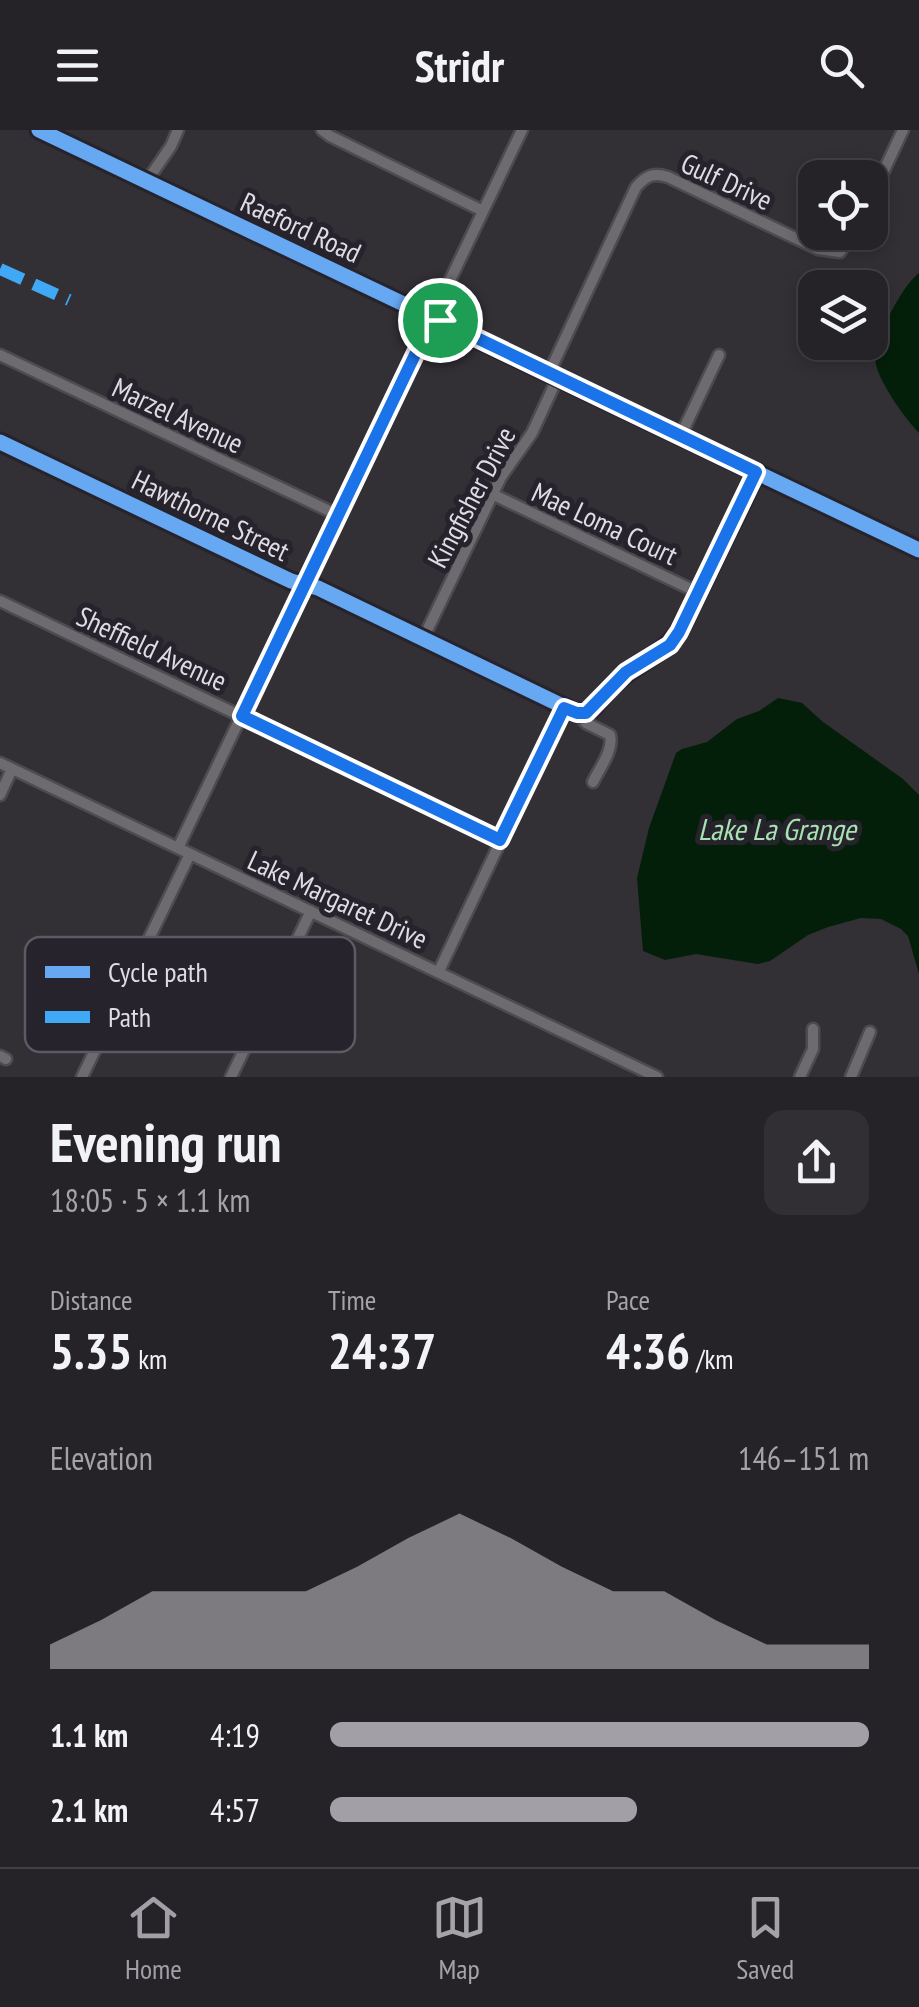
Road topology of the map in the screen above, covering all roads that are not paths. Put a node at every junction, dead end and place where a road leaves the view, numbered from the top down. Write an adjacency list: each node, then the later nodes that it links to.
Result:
1 (40, 130): 8 (street, Raeford Road)
2 (178, 130): 8 (street)
3 (322, 130): 9 (street)
4 (522, 130): 9 (street)
5 (903, 130): 6 (street)
6 (888, 162)
7 (650, 175): 10 (street, Gulf Drive); 14 (street, Kingfisher Drive)
8 (147, 181): 11 (street, Raeford Road)
9 (483, 211): 11 (street)
10 (798, 239)
11 (433, 317): 14 (street, Raeford Road); 19 (street)
12 (0, 355): 19 (street, Marzel Avenue)
13 (719, 355): 15 (street)
14 (554, 375): 15 (street, Raeford Road); 18 (street, Kingfisher Drive)
15 (681, 435): 17 (street, Raeford Road)
16 (0, 442): 21 (street, Hawthorne Street)
17 (756, 472): 20 (street, Raeford Road); 22 (street)
18 (492, 494): 22 (street, Mae Loma Court); 24 (street, Kingfisher Drive)
19 (338, 515): 21 (street)
20 (919, 550)
21 (305, 584): 24 (street, Hawthorne Street); 27 (street)
22 (699, 593): 26 (street)
23 (0, 600): 27 (street, Sheffield Avenue)
24 (423, 639): 25 (street, Hawthorne Street)
25 (564, 708): 26 (street, Hawthorne Street); 32 (street)
26 (577, 713): 30 (street)
27 (242, 716): 32 (street, Sheffield Avenue); 33 (street)
28 (0, 763): 29 (street, Lake Margaret Drive)
29 (12, 769): 31 (street); 33 (street, Lake Margaret Drive)
30 (593, 782)
31 (0, 795)
32 (500, 840): 38 (street)
33 (178, 848): 34 (street, Lake Margaret Drive)
34 (190, 854): 35 (street, Lake Margaret Drive); 36 (street)
35 (311, 911): 37 (street); 38 (street, Lake Margaret Drive)
36 (150, 937)
37 (298, 937)
38 (439, 972): 45 (street, Lake Margaret Drive)
39 (813, 1029): 46 (street)
40 (870, 1032): 47 (street)
41 (94, 1052): 43 (street)
42 (243, 1052): 44 (street)
43 (82, 1077)
44 (231, 1077)
45 (657, 1077)
46 (800, 1077)
47 (852, 1077)

